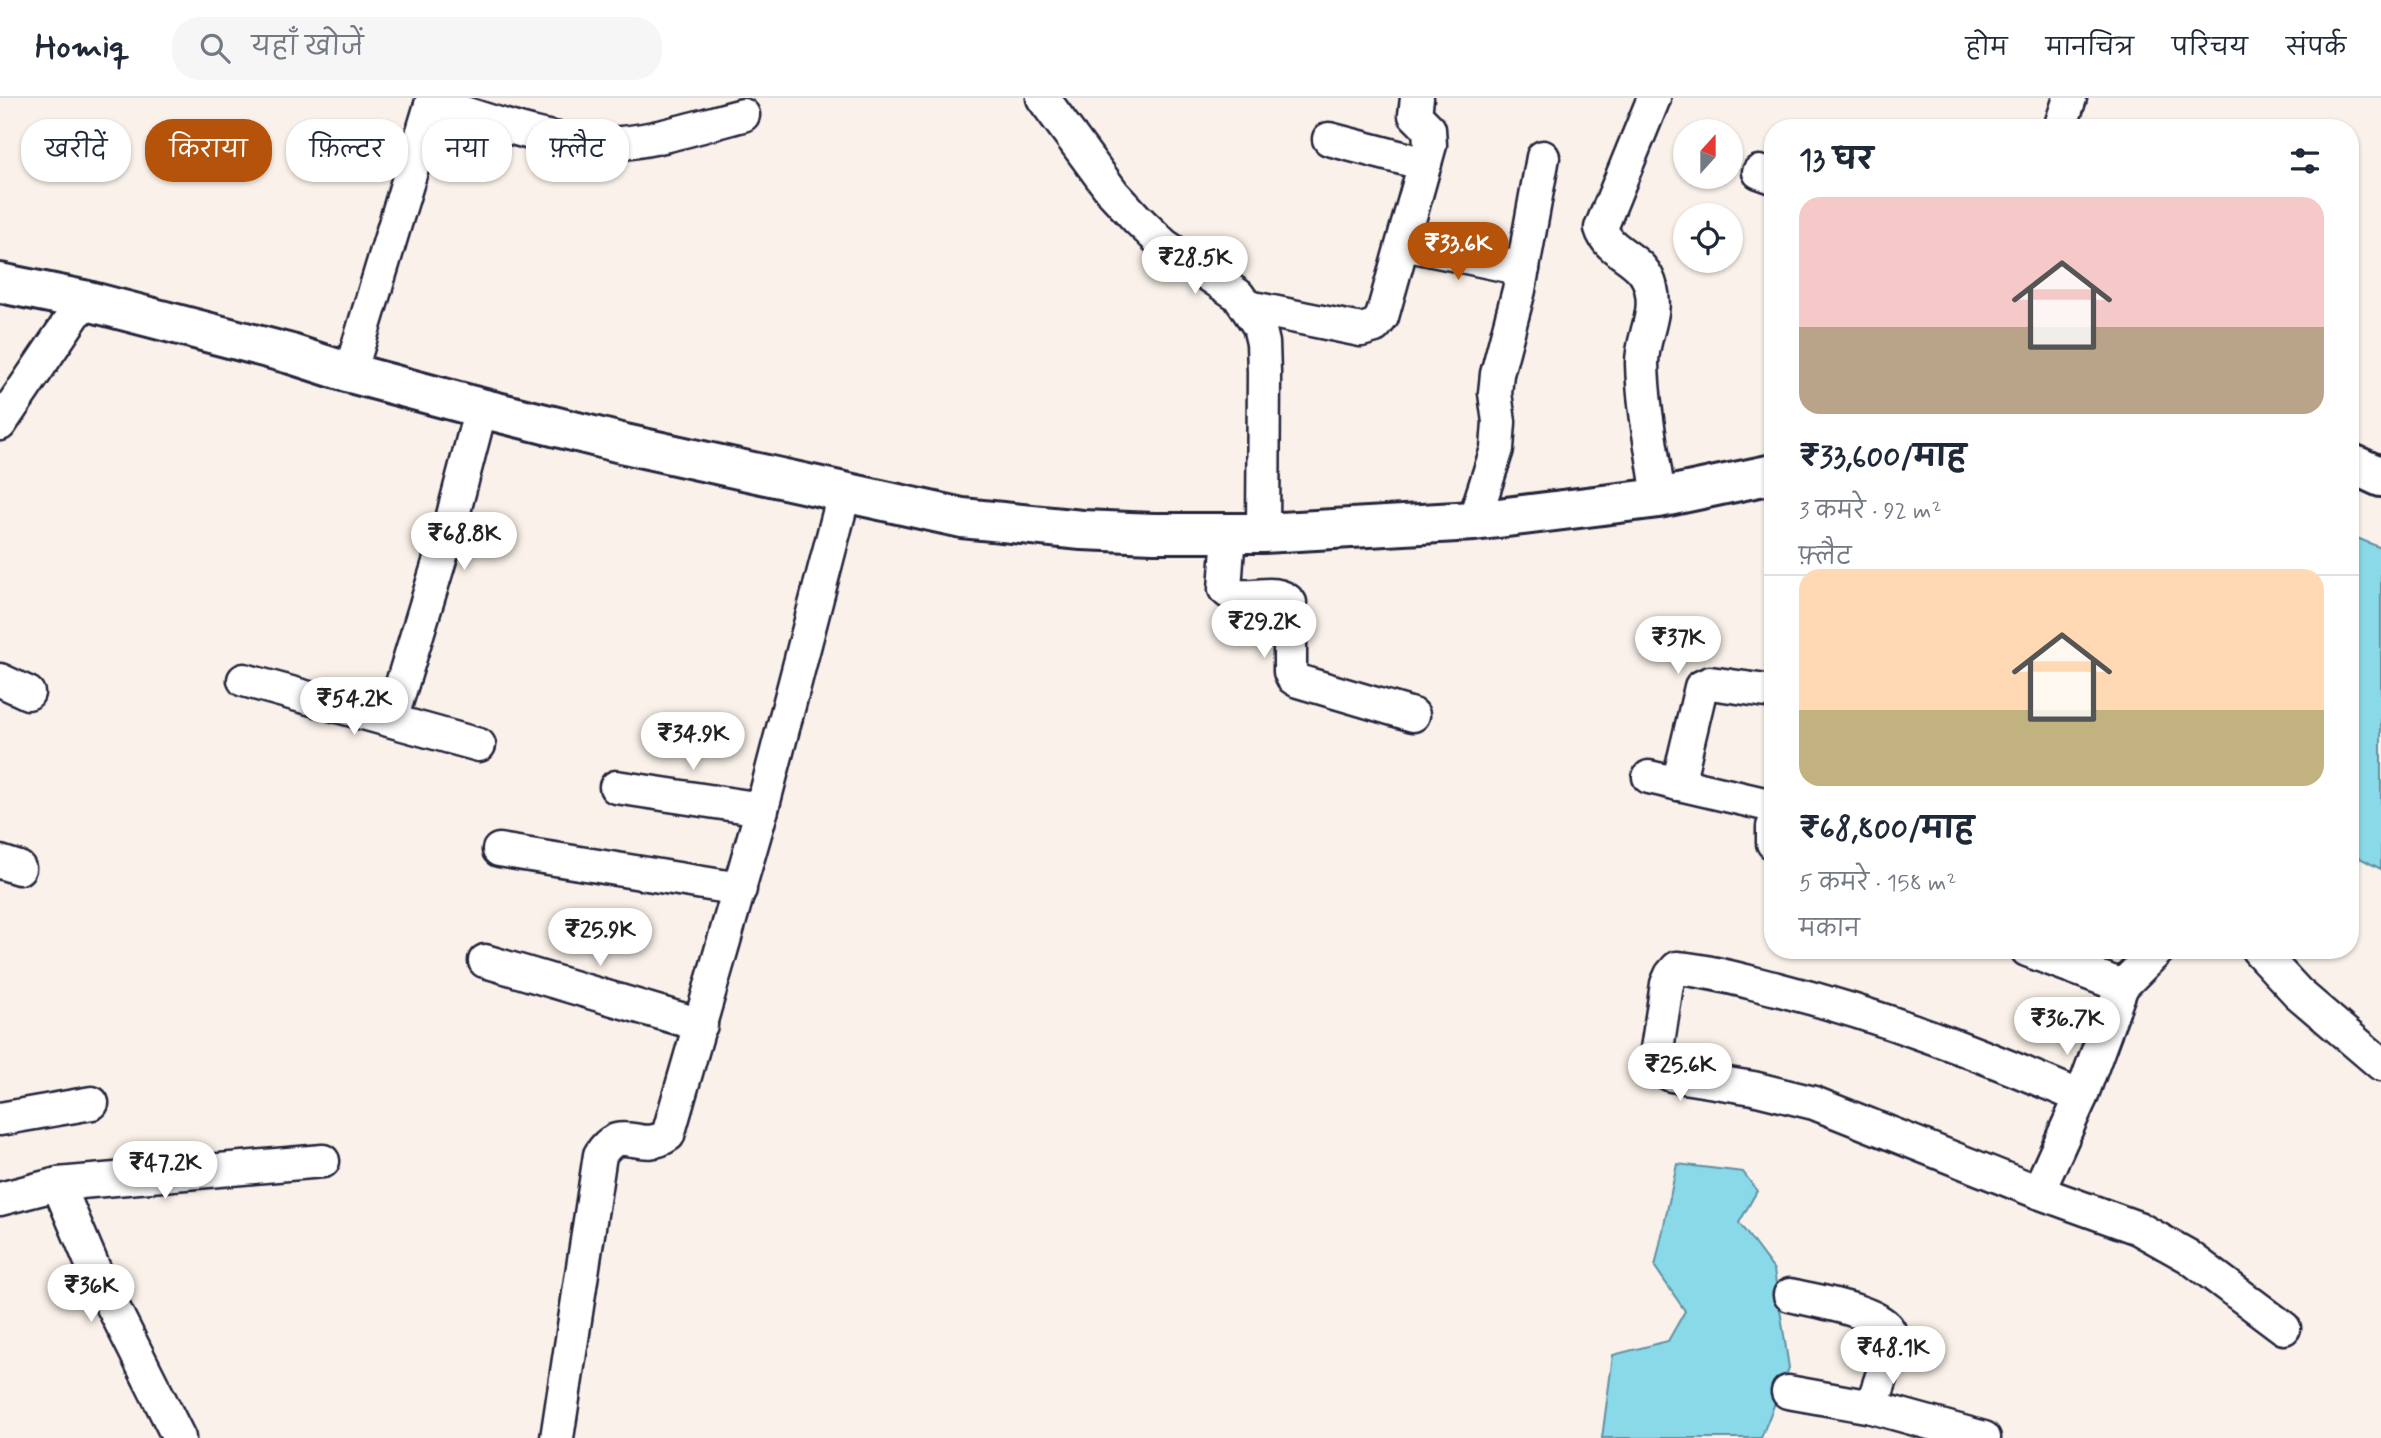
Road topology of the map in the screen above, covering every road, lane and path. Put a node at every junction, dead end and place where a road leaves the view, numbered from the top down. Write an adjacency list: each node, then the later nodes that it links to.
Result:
1 (1043, 98): 15 (street)
2 (1417, 98): 10 (street)
3 (1654, 98): 23 (street)
4 (2070, 98): 7 (street)
5 (432, 100): 6 (street); 16 (street)
6 (743, 115)
7 (2063, 119)
8 (1329, 139): 10 (street)
9 (1543, 157): 12 (street)
10 (1426, 164): 11 (street)
11 (1404, 244): 12 (street); 15 (street)
12 (1523, 269): 24 (street)
13 (0, 283): 14 (highway)
14 (84, 300): 16 (highway); 18 (street)
15 (1248, 307): 25 (street)
16 (350, 373): 17 (highway)
17 (481, 408): 22 (highway); 29 (street)
18 (0, 424)
19 (2359, 467): 21 (highway)
20 (1764, 476): 23 (highway)
21 (2381, 477)
22 (844, 494): 25 (highway); 33 (street)
23 (1659, 498): 24 (highway)
24 (1474, 521): 25 (highway)
25 (1246, 533): 28 (street)
26 (244, 680): 29 (street)
27 (1764, 690): 32 (street)
28 (1413, 715)
29 (391, 720): 30 (street)
30 (479, 745)
31 (617, 787): 33 (street)
32 (1764, 804)
33 (762, 809): 35 (street)
34 (499, 850): 35 (street)
35 (740, 889): 41 (street)
36 (2051, 959): 40 (street)
37 (2149, 959): 40 (street)
38 (2266, 959): 42 (street)
39 (485, 961): 41 (street)
40 (2122, 986): 43 (street)
41 (701, 1025): 55 (street)
42 (2381, 1064)
43 (2081, 1097): 48 (street); 48 (street)
44 (92, 1103): 45 (street)
45 (0, 1119)
46 (323, 1161): 47 (street)
47 (58, 1184): 49 (street); 54 (street)
48 (2038, 1192): 51 (street)
49 (0, 1199)
50 (1790, 1295): 53 (street)
51 (2284, 1328)
52 (1788, 1391): 53 (street)
53 (1871, 1407): 56 (street)
54 (178, 1438)
55 (557, 1438)
56 (1984, 1438)

